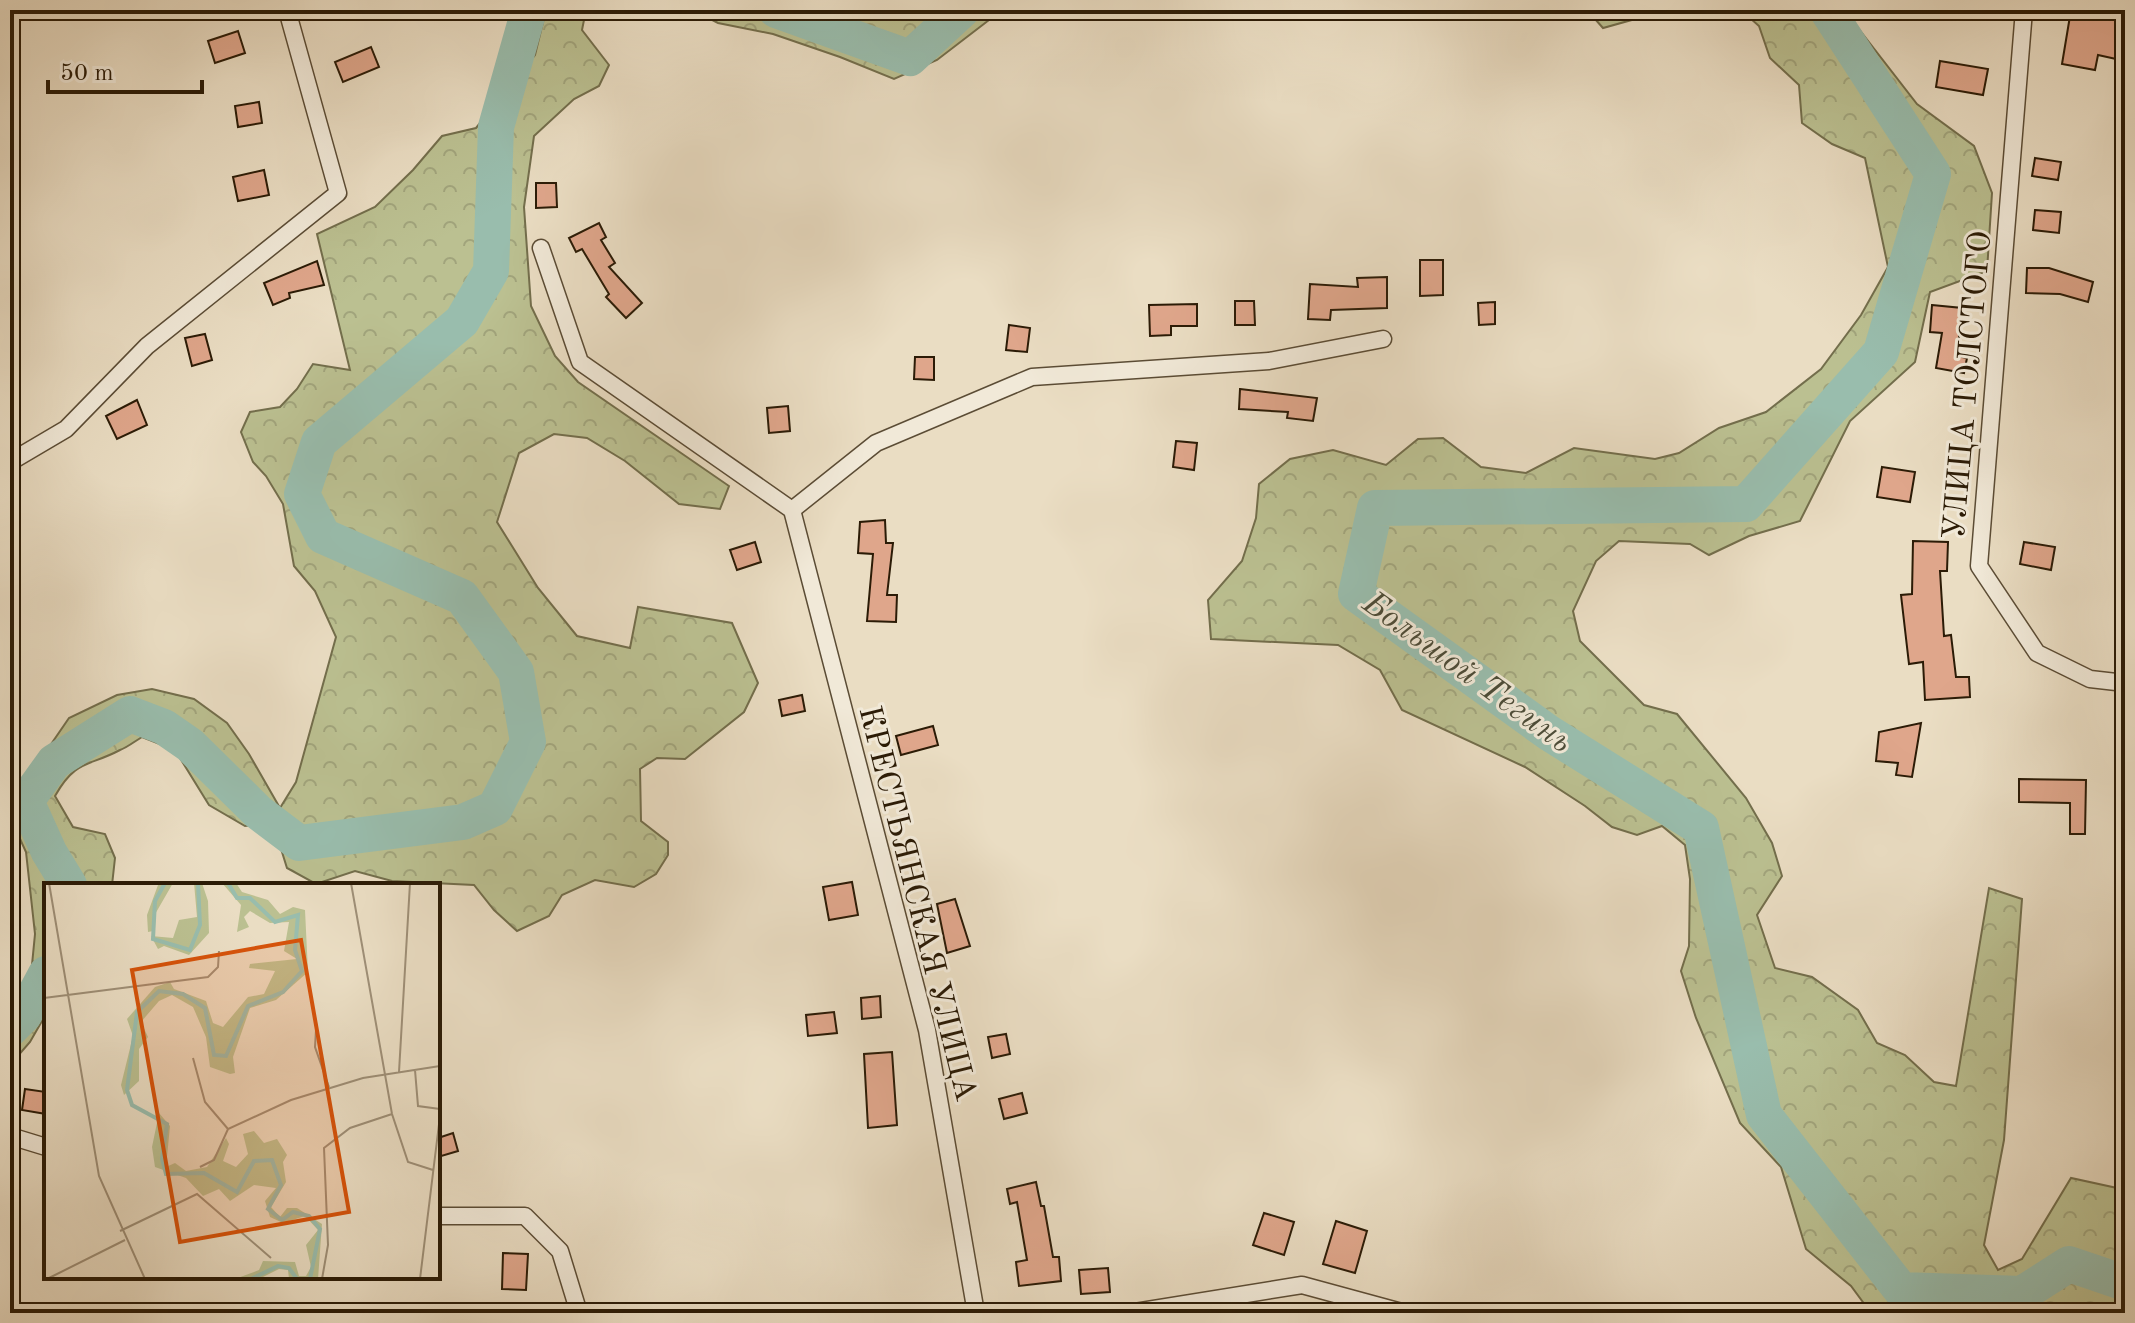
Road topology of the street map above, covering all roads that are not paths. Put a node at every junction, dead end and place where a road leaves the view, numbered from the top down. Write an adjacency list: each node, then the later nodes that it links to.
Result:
1 (287, 10): 5 (street)
2 (2024, 10): 7 (street, УЛИЦА ТОЛСТОГО)
3 (541, 248): 6 (street)
4 (1383, 339): 6 (street)
5 (10, 462)
6 (792, 510): 12 (street, КРЕСТЬЯНСКАЯ УЛИЦА)
7 (2125, 683)
8 (10, 1136): 9 (street)
9 (44, 1146)
10 (440, 1216): 11 (street)
11 (579, 1313)
12 (976, 1313)
13 (1129, 1313): 14 (street)
14 (1405, 1313)

